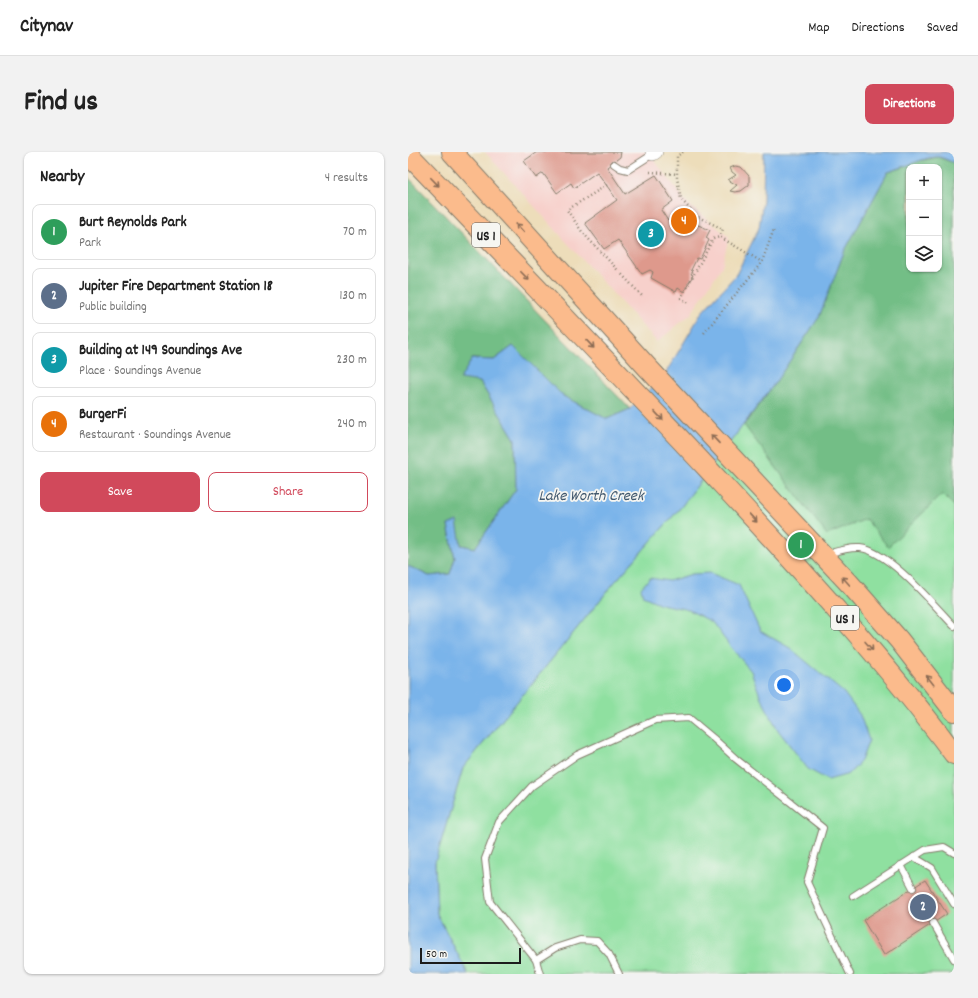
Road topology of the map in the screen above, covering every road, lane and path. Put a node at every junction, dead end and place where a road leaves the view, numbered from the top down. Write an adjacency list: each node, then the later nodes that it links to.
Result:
1 (452, 152): 15 (main road, US 1, one-way to 1)
2 (683, 152): 7 (path)
3 (654, 153): 5 (lane)
4 (408, 154): 18 (main road, US 1, one-way to 18)
5 (614, 164)
6 (650, 172): 7 (path)
7 (677, 174): 10 (path)
8 (607, 185): 12 (path)
9 (774, 229): 11 (path)
10 (720, 237): 11 (path); 13 (path)
11 (762, 262): 14 (path)
12 (643, 297)
13 (688, 303)
14 (704, 333)
15 (823, 556): 16 (lane); 17 (main road, US 1, one-way to 15)
16 (954, 626)
17 (954, 711)
18 (954, 754)
19 (954, 853): 20 (lane)
20 (914, 857): 21 (lane); 24 (lane)
21 (901, 865): 22 (lane); 23 (lane)
22 (913, 888)
23 (853, 896)
24 (954, 904)
25 (933, 923): 26 (lane)
26 (954, 959)
27 (536, 960): 28 (lane); 29 (lane); 30 (lane)
28 (540, 974)
29 (618, 974)
30 (850, 974)

